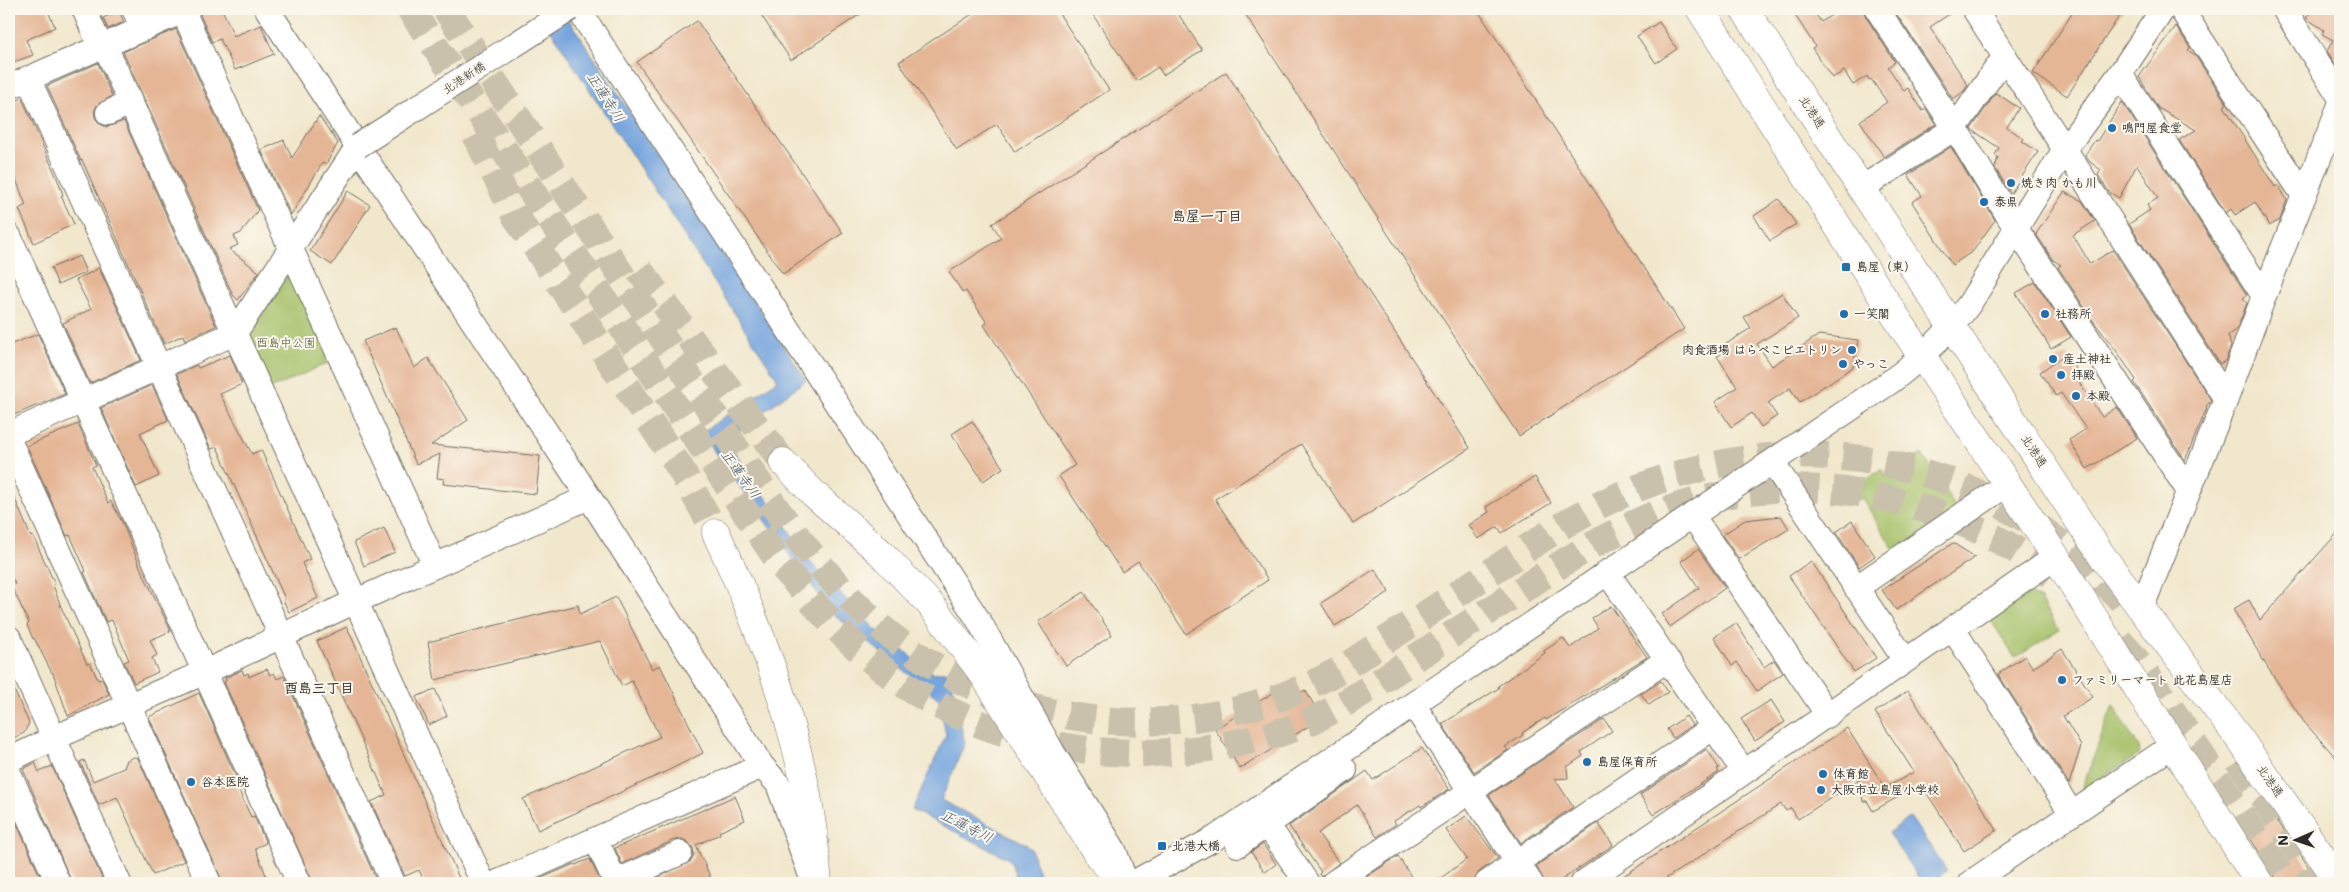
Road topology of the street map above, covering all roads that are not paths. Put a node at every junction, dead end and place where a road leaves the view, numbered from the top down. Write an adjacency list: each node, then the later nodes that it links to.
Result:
1 (84, 9): 14 (street)
2 (267, 9): 23 (street)
3 (570, 9): 23 (street, 北港新橋, bridge)
4 (578, 9): 85 (street)
5 (1700, 9): 33 (main road)
6 (1744, 9): 25 (main road, 北港通)
7 (1877, 9): 22 (street)
8 (1974, 9): 15 (street)
9 (2163, 9): 16 (street)
10 (2181, 9): 26 (street)
11 (2284, 9): 18 (street)
12 (185, 10): 13 (street); 29 (street)
13 (138, 19): 14 (street)
14 (103, 47): 17 (street); 19 (street)
15 (2005, 56): 22 (street); 24 (street)
16 (2120, 74): 24 (street); 30 (street)
17 (18, 82): 34 (street)
18 (2340, 97)
19 (130, 103): 21 (street); 32 (street)
20 (2340, 106): 26 (street)
21 (108, 113)
22 (1955, 128): 25 (street); 27 (street)
23 (358, 146): 29 (street); 43 (street)
24 (2065, 149): 27 (street); 35 (street)
25 (1862, 188): 31 (main road, 北港通)
26 (2304, 196): 30 (street)
27 (2015, 227): 31 (street); 42 (street)
28 (9, 236): 36 (street)
29 (290, 250): 32 (street); 47 (street)
30 (2264, 296): 35 (street)
31 (1953, 326): 33 (street); 51 (main road, 北港通)
32 (235, 333): 34 (street); 50 (street)
33 (1922, 358): 40 (street); 41 (main road)
34 (159, 366): 36 (street); 53 (street)
35 (2226, 399): 42 (street)
36 (83, 401): 37 (street); 57 (street)
37 (9, 434)
38 (9, 440): 58 (street)
39 (783, 462): 85 (main road)
40 (1772, 462): 44 (street); 49 (street)
41 (2006, 485): 46 (main road); 49 (street)
42 (2188, 490): 51 (street)
43 (589, 497): 47 (street); 65 (street)
44 (1692, 515): 48 (street); 60 (street)
45 (716, 533): 84 (main road)
46 (2056, 557): 52 (street); 63 (main road)
47 (434, 566): 50 (street)
48 (1607, 572): 55 (street); 59 (street)
49 (1856, 588): 56 (street)
50 (354, 602): 53 (street); 80 (street)
51 (2141, 609): 94 (main road, 北港通)
52 (1953, 630): 56 (street); 69 (street)
53 (280, 637): 57 (street); 79 (street)
54 (9, 638): 62 (street)
55 (1667, 660): 61 (street); 68 (street)
56 (1905, 660): 60 (street)
57 (205, 672): 58 (street); 78 (street)
58 (128, 705): 62 (street); 77 (street)
59 (1407, 708): 68 (street); 70 (street); 86 (street)
60 (1828, 715): 66 (street)
61 (1714, 728): 66 (street); 74 (street)
62 (54, 738): 64 (street); 76 (street)
63 (2172, 746): 69 (street); 93 (main road)
64 (9, 760)
65 (762, 766): 71 (street); 83 (street)
66 (1744, 772): 91 (street)
67 (9, 773): 75 (street)
68 (1469, 790): 74 (street); 88 (street)
69 (2072, 814): 92 (street)
70 (1267, 824): 72 (street); 87 (street)
71 (596, 840): 81 (street); 82 (street)
72 (1238, 845)
73 (680, 853): 82 (street)
74 (1517, 863): 89 (street); 90 (street)
75 (58, 883)
76 (119, 883)
77 (209, 883)
78 (300, 883)
79 (393, 883)
80 (483, 883)
81 (496, 883)
82 (616, 883)
83 (813, 883)
84 (818, 883)
85 (1125, 883)
86 (1133, 883)
87 (1307, 883)
88 (1333, 883)
89 (1487, 883)
90 (1531, 883)
91 (1584, 883)
92 (1970, 883)
93 (2259, 883)
94 (2340, 883)

